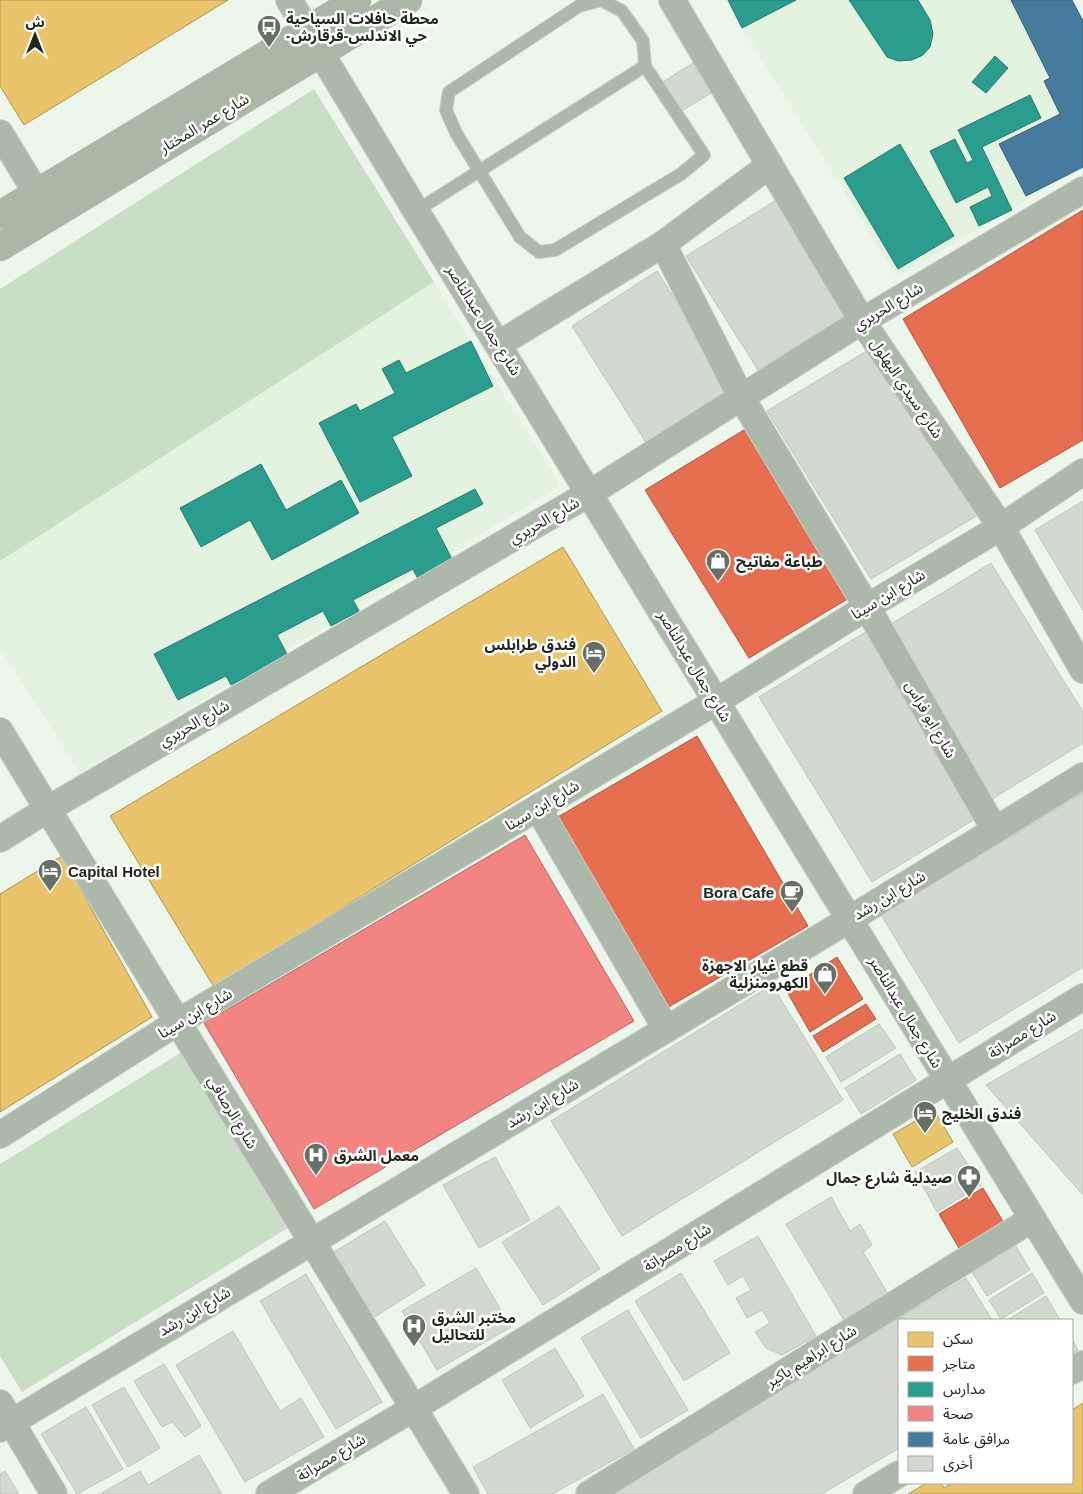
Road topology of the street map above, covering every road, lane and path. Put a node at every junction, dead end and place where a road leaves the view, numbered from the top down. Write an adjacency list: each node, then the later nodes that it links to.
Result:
1 (289, 0): 5 (street, شارع جمال عبدالناصر)
2 (356, 0): 5 (main road, شارع عمر المختار)
3 (408, 0): 5 (main road, شارع عمر المختار)
4 (672, 0): 8 (street, شارع سيدي البهلول)
5 (314, 41): 11 (main road, شارع عمر المختار); 12 (street, شارع جمال عبدالناصر); 15 (main road, شارع عمر المختار)
6 (645, 66): 9 (lane); 9 (lane); 9 (lane)
7 (0, 133): 11 (street)
8 (770, 165): 14 (street); 16 (street, شارع سيدي البهلول)
9 (479, 169): 12 (lane)
10 (1083, 190): 16 (street, شارع الحريري)
11 (36, 194): 13 (main road, شارع عمر المختار)
12 (416, 211): 17 (street, شارع جمال عبدالناصر)
13 (0, 215)
14 (663, 244): 17 (street); 18 (street, شارع ابو فراس)
15 (0, 247)
16 (862, 321): 18 (street, شارع الحريري); 21 (street, شارع سيدي البهلول)
17 (499, 344): 20 (street, شارع جمال عبدالناصر)
18 (741, 397): 20 (street, شارع الحريري); 22 (street, شارع ابو فراس)
19 (1083, 472): 21 (street, شارع ابن سينا)
20 (590, 493): 24 (street, شارع جمال عبدالناصر); 28 (street, شارع الحريري)
21 (1001, 527): 22 (street, شارع ابن سينا); 23 (street, شارع سيدي البهلول)
22 (867, 607): 24 (street, شارع ابن سينا); 29 (street, شارع ابو فراس)
23 (1083, 670)
24 (717, 701): 27 (street, شارع ابن سينا); 31 (street, شارع جمال عبدالناصر)
25 (0, 731): 28 (street, شارع الرصافي)
26 (1083, 776): 29 (street, شارع ابن رشد)
27 (538, 808): 33 (street, شارع ابن سينا); 34 (street)
28 (48, 809): 30 (street, شارع الحريري); 33 (street, شارع الرصافي)
29 (996, 830): 31 (street, شارع ابن رشد)
30 (0, 839)
31 (850, 919): 34 (street, شارع ابن رشد); 35 (street, شارع جمال عبدالناصر)
32 (1083, 997): 35 (street, شارع مصراتة)
33 (178, 1022): 36 (street, شارع ابن سينا); 38 (street, شارع الرصافي)
34 (666, 1029): 38 (street, شارع ابن رشد)
35 (948, 1080): 37 (street, شارع جمال عبدالناصر); 40 (street, شارع مصراتة)
36 (0, 1135)
37 (1032, 1219): 39 (street, شارع جمال عبدالناصر); 46 (street, شارع ابراهيم باكير)
38 (311, 1240): 40 (street, شارع الرصافي); 41 (street, شارع ابن رشد)
39 (1083, 1301)
40 (414, 1408): 44 (street, شارع مصراتة); 45 (street, شارع الرصافي)
41 (3, 1418): 43 (street)
42 (898, 1475): 47 (street)
43 (54, 1494)
44 (269, 1494)
45 (466, 1494)
46 (589, 1494)
47 (866, 1494)

